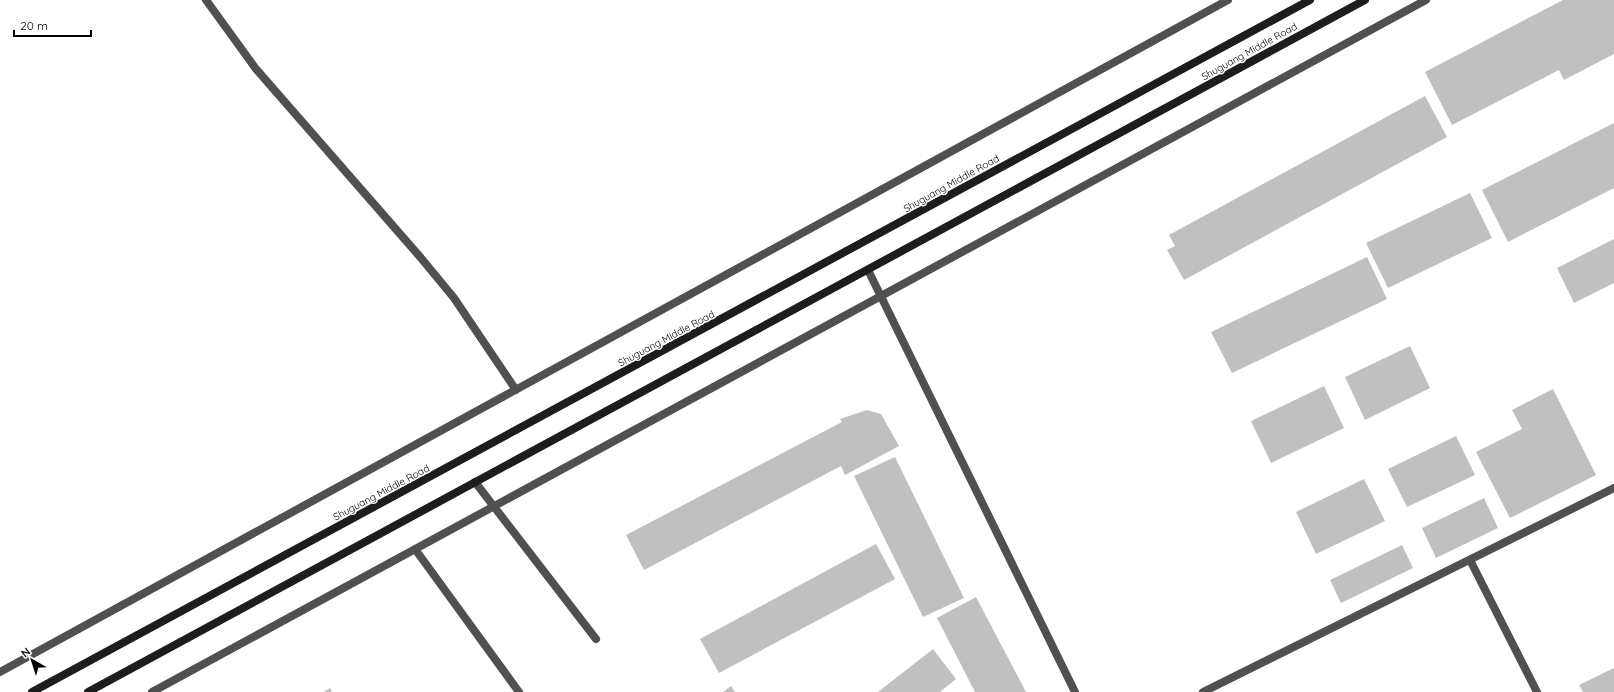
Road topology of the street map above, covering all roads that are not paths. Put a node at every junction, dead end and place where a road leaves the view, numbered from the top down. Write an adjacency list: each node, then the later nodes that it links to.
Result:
1 (206, 0): 8 (street)
2 (1228, 0): 8 (street)
3 (1365, 0): 6 (main road, Shuguang Middle Road)
4 (1426, 0): 7 (street)
5 (1305, 1): 16 (main road, Shuguang Middle Road)
6 (868, 270): 7 (street); 9 (main road, Shuguang Middle Road)
7 (881, 296): 11 (street); 20 (street)
8 (516, 390): 15 (street)
9 (475, 482): 11 (street); 17 (main road, Shuguang Middle Road)
10 (1614, 488): 13 (street)
11 (494, 506): 12 (street); 14 (street)
12 (415, 549): 18 (street); 19 (street)
13 (1470, 560): 21 (street); 22 (street)
14 (596, 639)
15 (0, 672)
16 (32, 692)
17 (88, 692)
18 (152, 692)
19 (519, 692)
20 (1075, 692)
21 (1203, 692)
22 (1537, 692)

